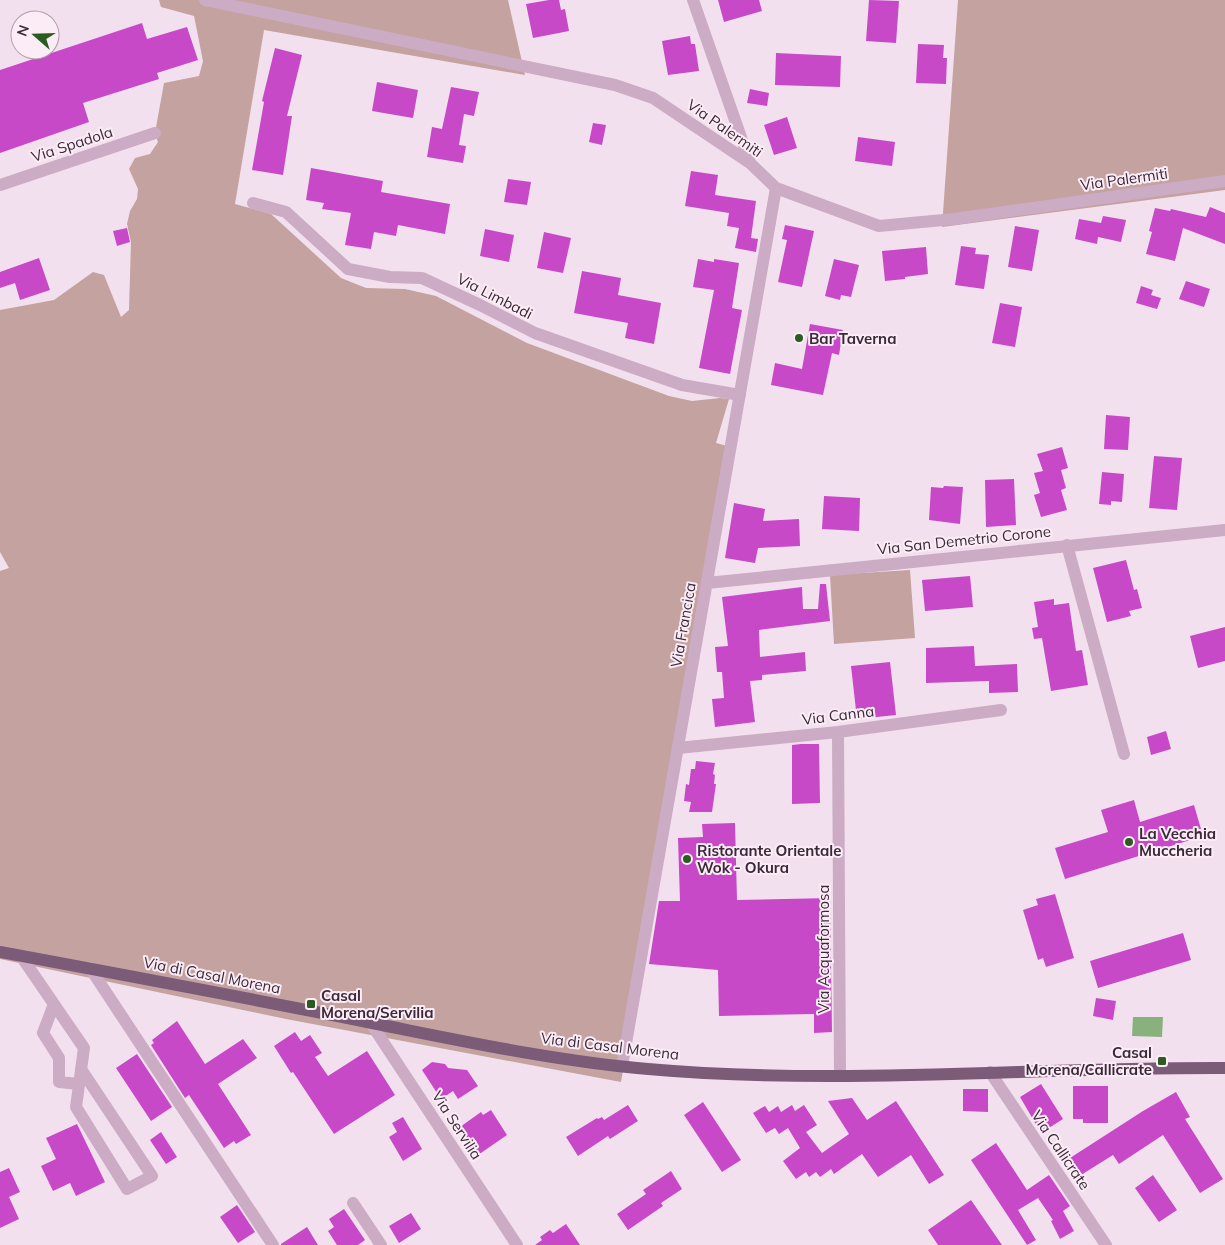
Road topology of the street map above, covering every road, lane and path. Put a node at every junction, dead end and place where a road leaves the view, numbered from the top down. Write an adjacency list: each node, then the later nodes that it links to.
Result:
1 (205, 0): 4 (street, Via Palermiti)
2 (693, 0): 4 (street)
3 (155, 133): 6 (street, Via Spadola)
4 (750, 163): 7 (street, Via Palermiti)
5 (1225, 181): 7 (street, Via Palermiti)
6 (0, 185)
7 (776, 188): 9 (street, Via Francica)
8 (254, 203): 9 (street, Via Limbadi)
9 (740, 395): 12 (street, Via Francica)
10 (1225, 530): 11 (street, Via San Demetrio Corone)
11 (1067, 546): 12 (street, Via San Demetrio Corone); 16 (street)
12 (707, 583): 15 (street, Via Francica)
13 (1001, 710): 14 (street, Via Canna)
14 (838, 732): 15 (street, Via Canna); 26 (street, Via Acquaformosa)
15 (678, 748): 22 (street, Via Francica)
16 (1124, 754)
17 (0, 952): 18 (main road, Via di Casal Morena)
18 (21, 956): 19 (main road, Via di Casal Morena); 20 (street)
19 (90, 968): 21 (main road, Via di Casal Morena); 29 (street)
20 (54, 1004): 24 (street); 27 (street)
21 (370, 1022): 22 (main road, Via di Casal Morena); 31 (street, Via Servilia)
22 (622, 1066): 26 (main road, Via di Casal Morena)
23 (1225, 1068): 25 (main road, Via di Casal Morena)
24 (81, 1069): 27 (street); 27 (street)
25 (990, 1072): 26 (main road, Via di Casal Morena); 32 (street, Via Callicrate)
26 (840, 1076)
27 (79, 1084)
28 (354, 1203): 30 (street)
29 (273, 1245)
30 (381, 1245)
31 (517, 1245)
32 (1106, 1245)

